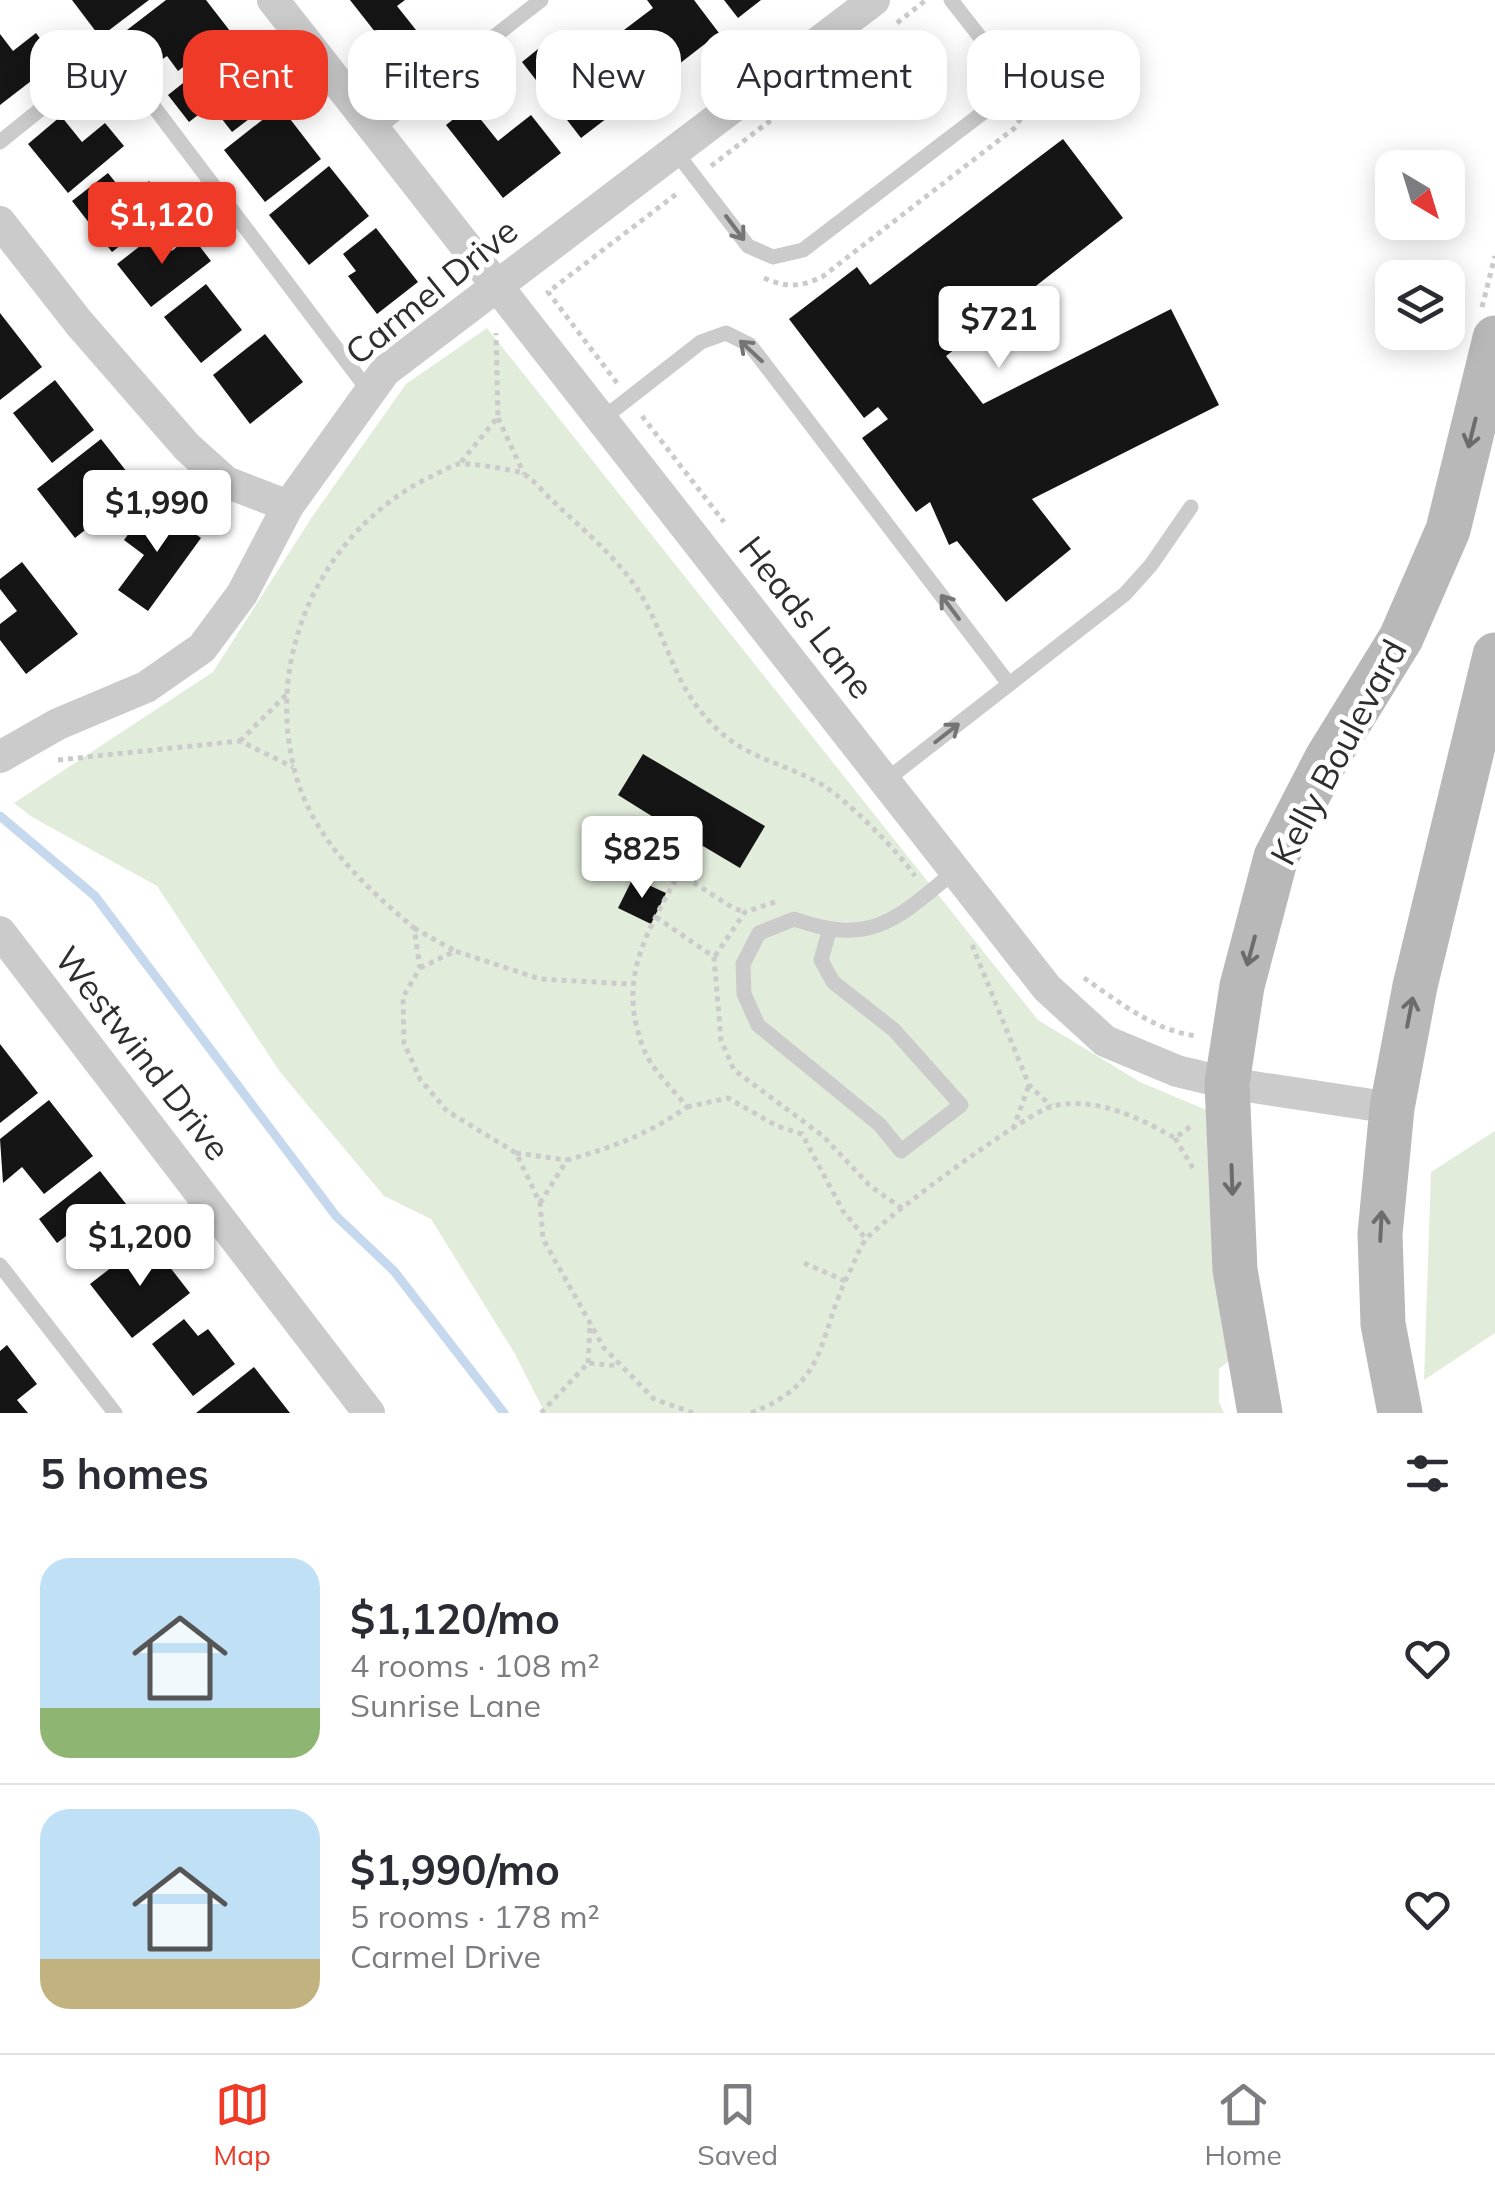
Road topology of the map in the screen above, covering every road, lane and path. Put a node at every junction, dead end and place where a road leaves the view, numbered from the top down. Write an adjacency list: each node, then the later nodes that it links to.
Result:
1 (274, 0): 7 (street, Heads Lane)
2 (540, 0): 7 (lane)
3 (926, 0): 5 (path)
4 (951, 0): 10 (lane, one-way to 4)
5 (885, 12): 9 (street, Carmel Drive)
6 (771, 120): 10 (path)
7 (375, 130): 13 (street, Heads Lane)
8 (0, 142): 16 (lane)
9 (676, 151): 10 (lane); 13 (street, Carmel Drive)
10 (696, 178): 17 (path)
11 (0, 222): 22 (street)
12 (1495, 256): 14 (path)
13 (497, 286): 16 (street, Carmel Drive); 19 (street, Heads Lane)
14 (1488, 323): 44 (main road, Kelly Boulevard, one-way to 44)
15 (496, 333): 18 (path)
16 (368, 390): 22 (street, Carmel Drive)
17 (629, 399): 19 (lane); 24 (path); 26 (lane, one-way to 17)
18 (498, 417): 20 (path); 21 (path)
19 (602, 420): 32 (street, Heads Lane)
20 (460, 463): 21 (path); 27 (path)
21 (524, 474): 34 (path)
22 (288, 506): 29 (street, Carmel Drive)
23 (1191, 507): 26 (lane)
24 (726, 525)
25 (1495, 655): 48 (main road, one-way to 25)
26 (1009, 684): 32 (lane, one-way to 26)
27 (286, 695): 28 (path); 31 (path)
28 (240, 741): 30 (path); 31 (path)
29 (0, 757)
30 (55, 760)
31 (293, 767): 36 (path)
32 (885, 781): 33 (street, Heads Lane)
33 (956, 871): 34 (lane); 44 (street, Heads Lane)
34 (928, 894): 38 (lane); 45 (path)
35 (745, 912): 42 (path)
36 (414, 928): 39 (path); 40 (path)
37 (0, 932): 65 (street, Westwind Drive)
38 (829, 932): 38 (lane)
39 (455, 951): 40 (path); 42 (path)
40 (420, 968): 53 (path)
41 (1082, 976): 43 (path)
42 (631, 984): 47 (path)
43 (1198, 1036)
44 (1226, 1083): 46 (path); 48 (street, Heads Lane); 69 (main road, Kelly Boulevard, one-way to 69)
45 (1028, 1084): 46 (path); 50 (path)
46 (1051, 1106): 50 (path)
47 (686, 1108): 51 (path); 54 (path)
48 (1392, 1108): 70 (main road, one-way to 48)
49 (807, 1124): 51 (path)
50 (1013, 1130): 56 (path)
51 (802, 1134): 57 (path)
52 (823, 1136): 56 (path)
53 (516, 1154): 54 (path); 55 (path)
54 (567, 1160): 55 (path)
55 (540, 1204): 61 (path)
56 (904, 1209): 57 (path)
57 (866, 1239): 60 (path)
58 (804, 1263): 60 (path)
59 (0, 1265): 64 (lane)
60 (845, 1281): 68 (path)
61 (590, 1326): 62 (path); 63 (path)
62 (588, 1362): 63 (path); 66 (path)
63 (621, 1367): 67 (path)
64 (114, 1413)
65 (369, 1413)
66 (541, 1413)
67 (693, 1413)
68 (751, 1413)
69 (1260, 1413)
70 (1400, 1413)

